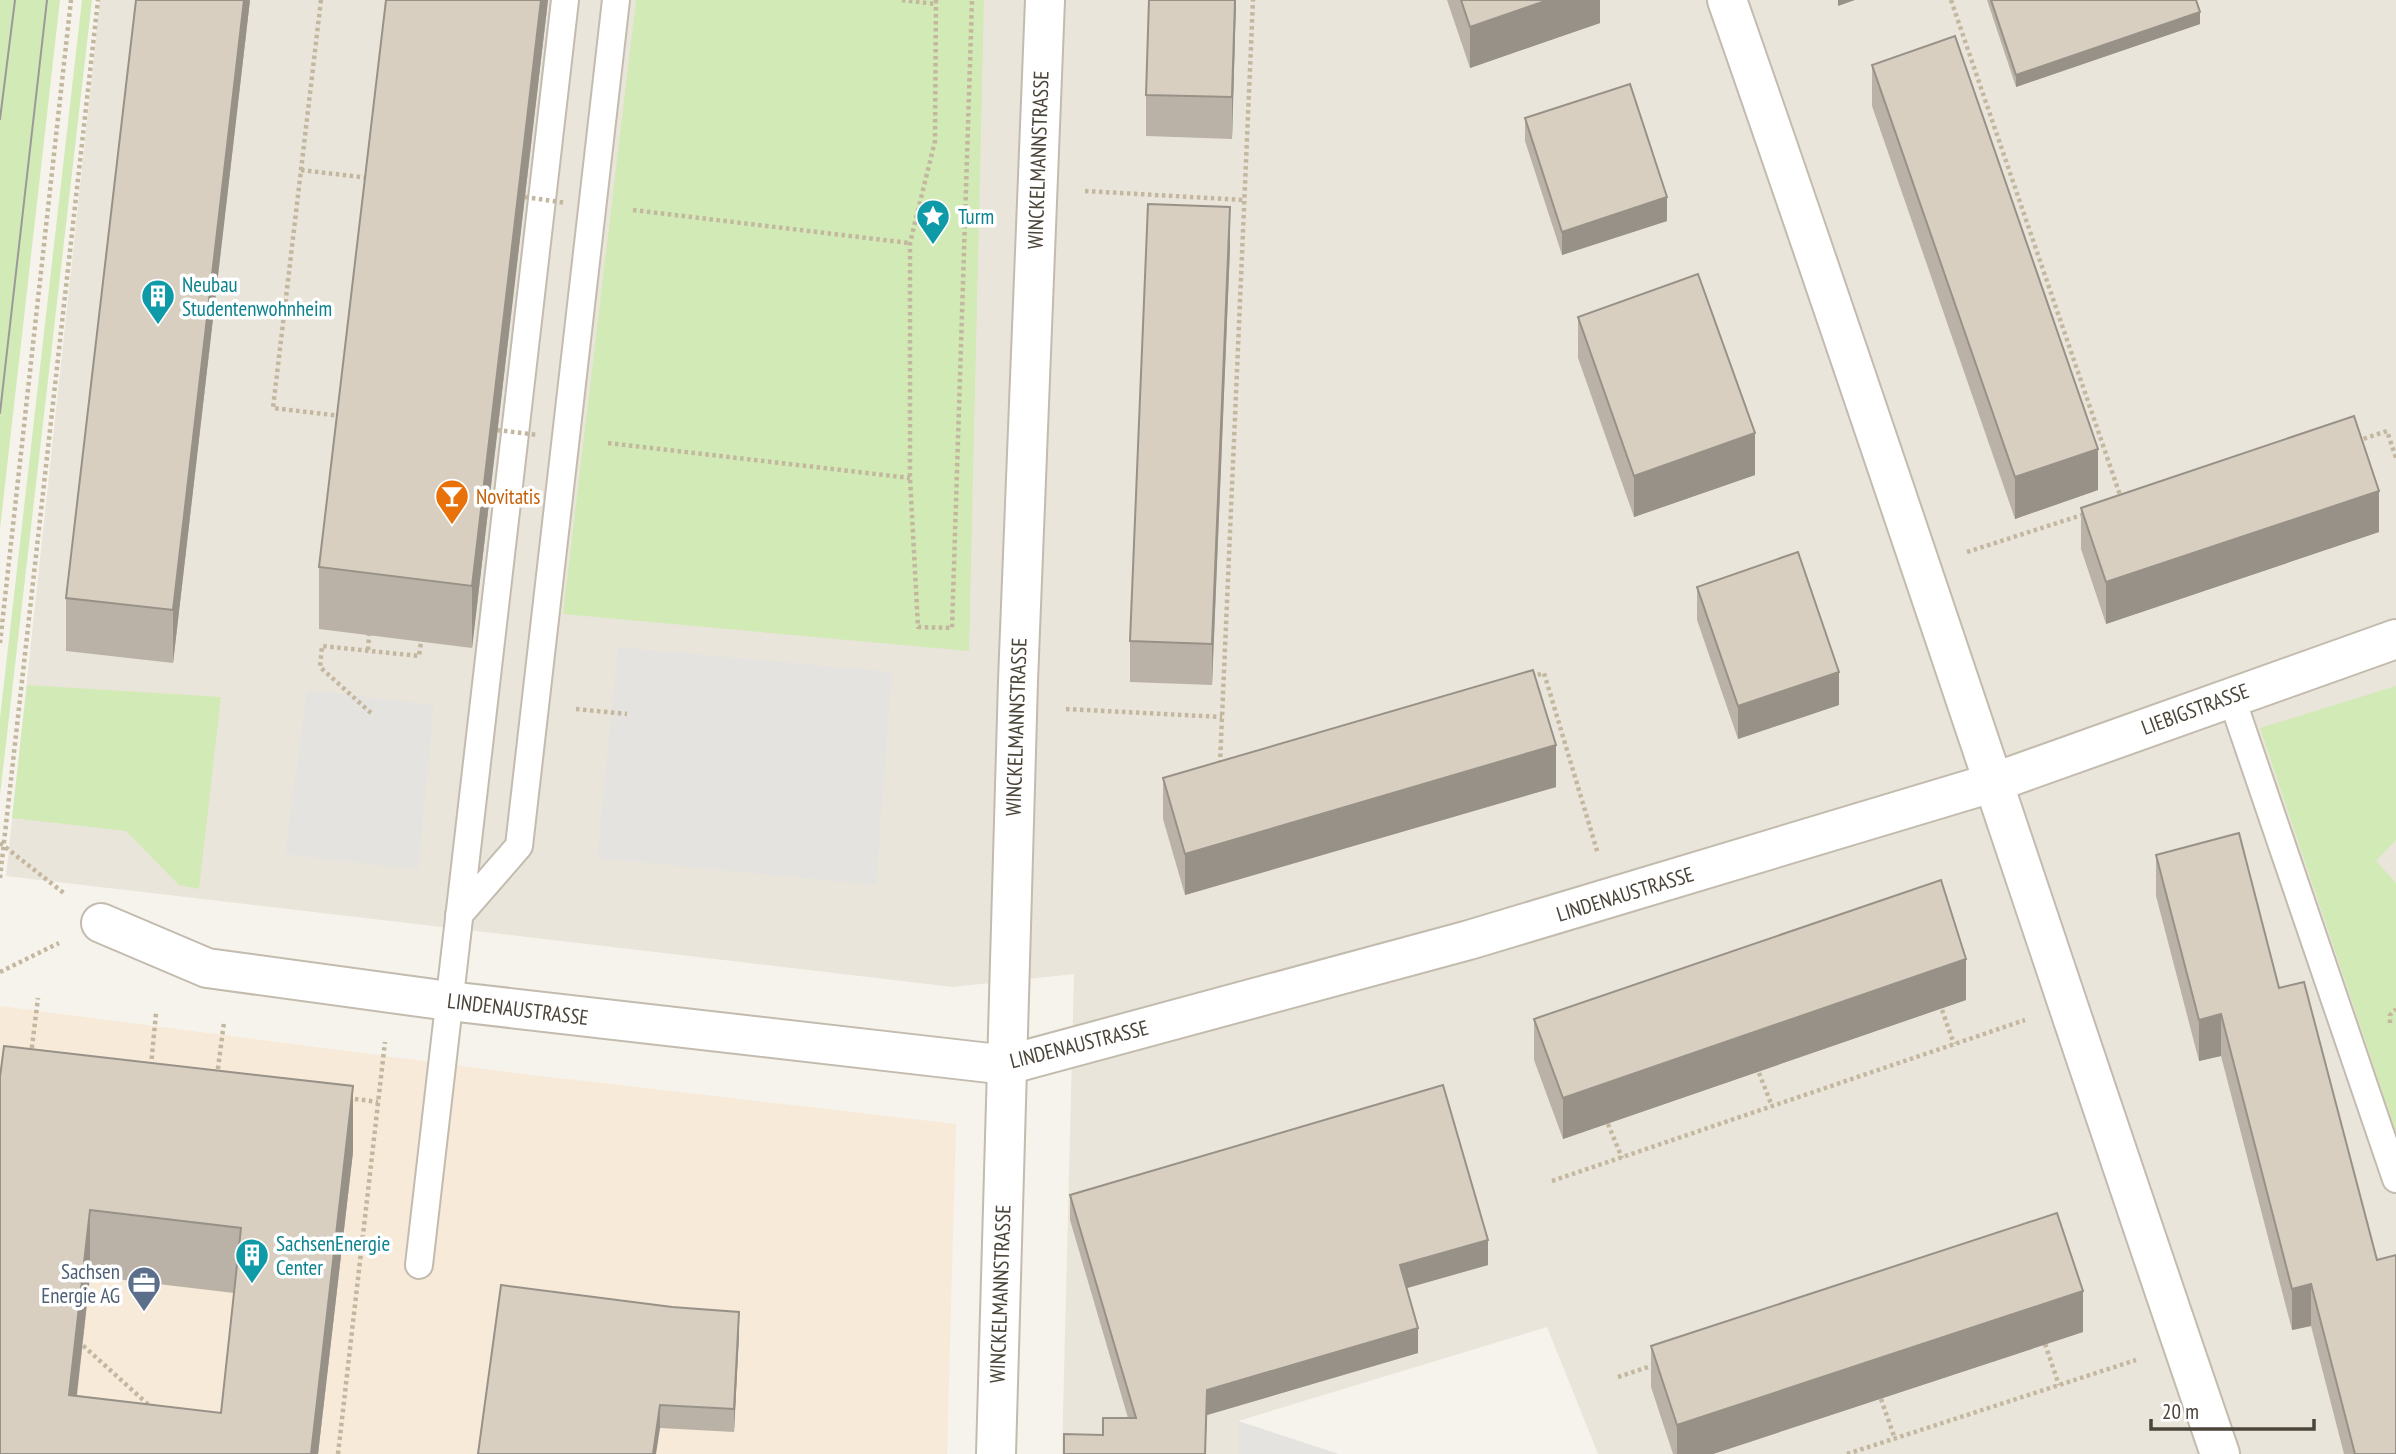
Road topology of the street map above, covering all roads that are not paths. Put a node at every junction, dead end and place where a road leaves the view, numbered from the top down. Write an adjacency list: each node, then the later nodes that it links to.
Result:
1 (565, 0): 8 (lane)
2 (616, 0): 8 (lane)
3 (1045, 0): 11 (street, WINCKELMANNSTRASSE)
4 (1727, 0): 7 (street)
5 (2396, 639): 6 (street, LIEBIGSTRASSE)
6 (2231, 696): 7 (street, LIEBIGSTRASSE); 12 (lane)
7 (1995, 782): 11 (street, LINDENAUSTRASSE); 15 (street)
8 (459, 915): 10 (lane)
9 (101, 923): 10 (street, LINDENAUSTRASSE)
10 (449, 1001): 11 (street, LINDENAUSTRASSE); 13 (lane)
11 (1007, 1065): 14 (street, WINCKELMANNSTRASSE)
12 (2396, 1179)
13 (419, 1265)
14 (996, 1454)
15 (2220, 1454)

